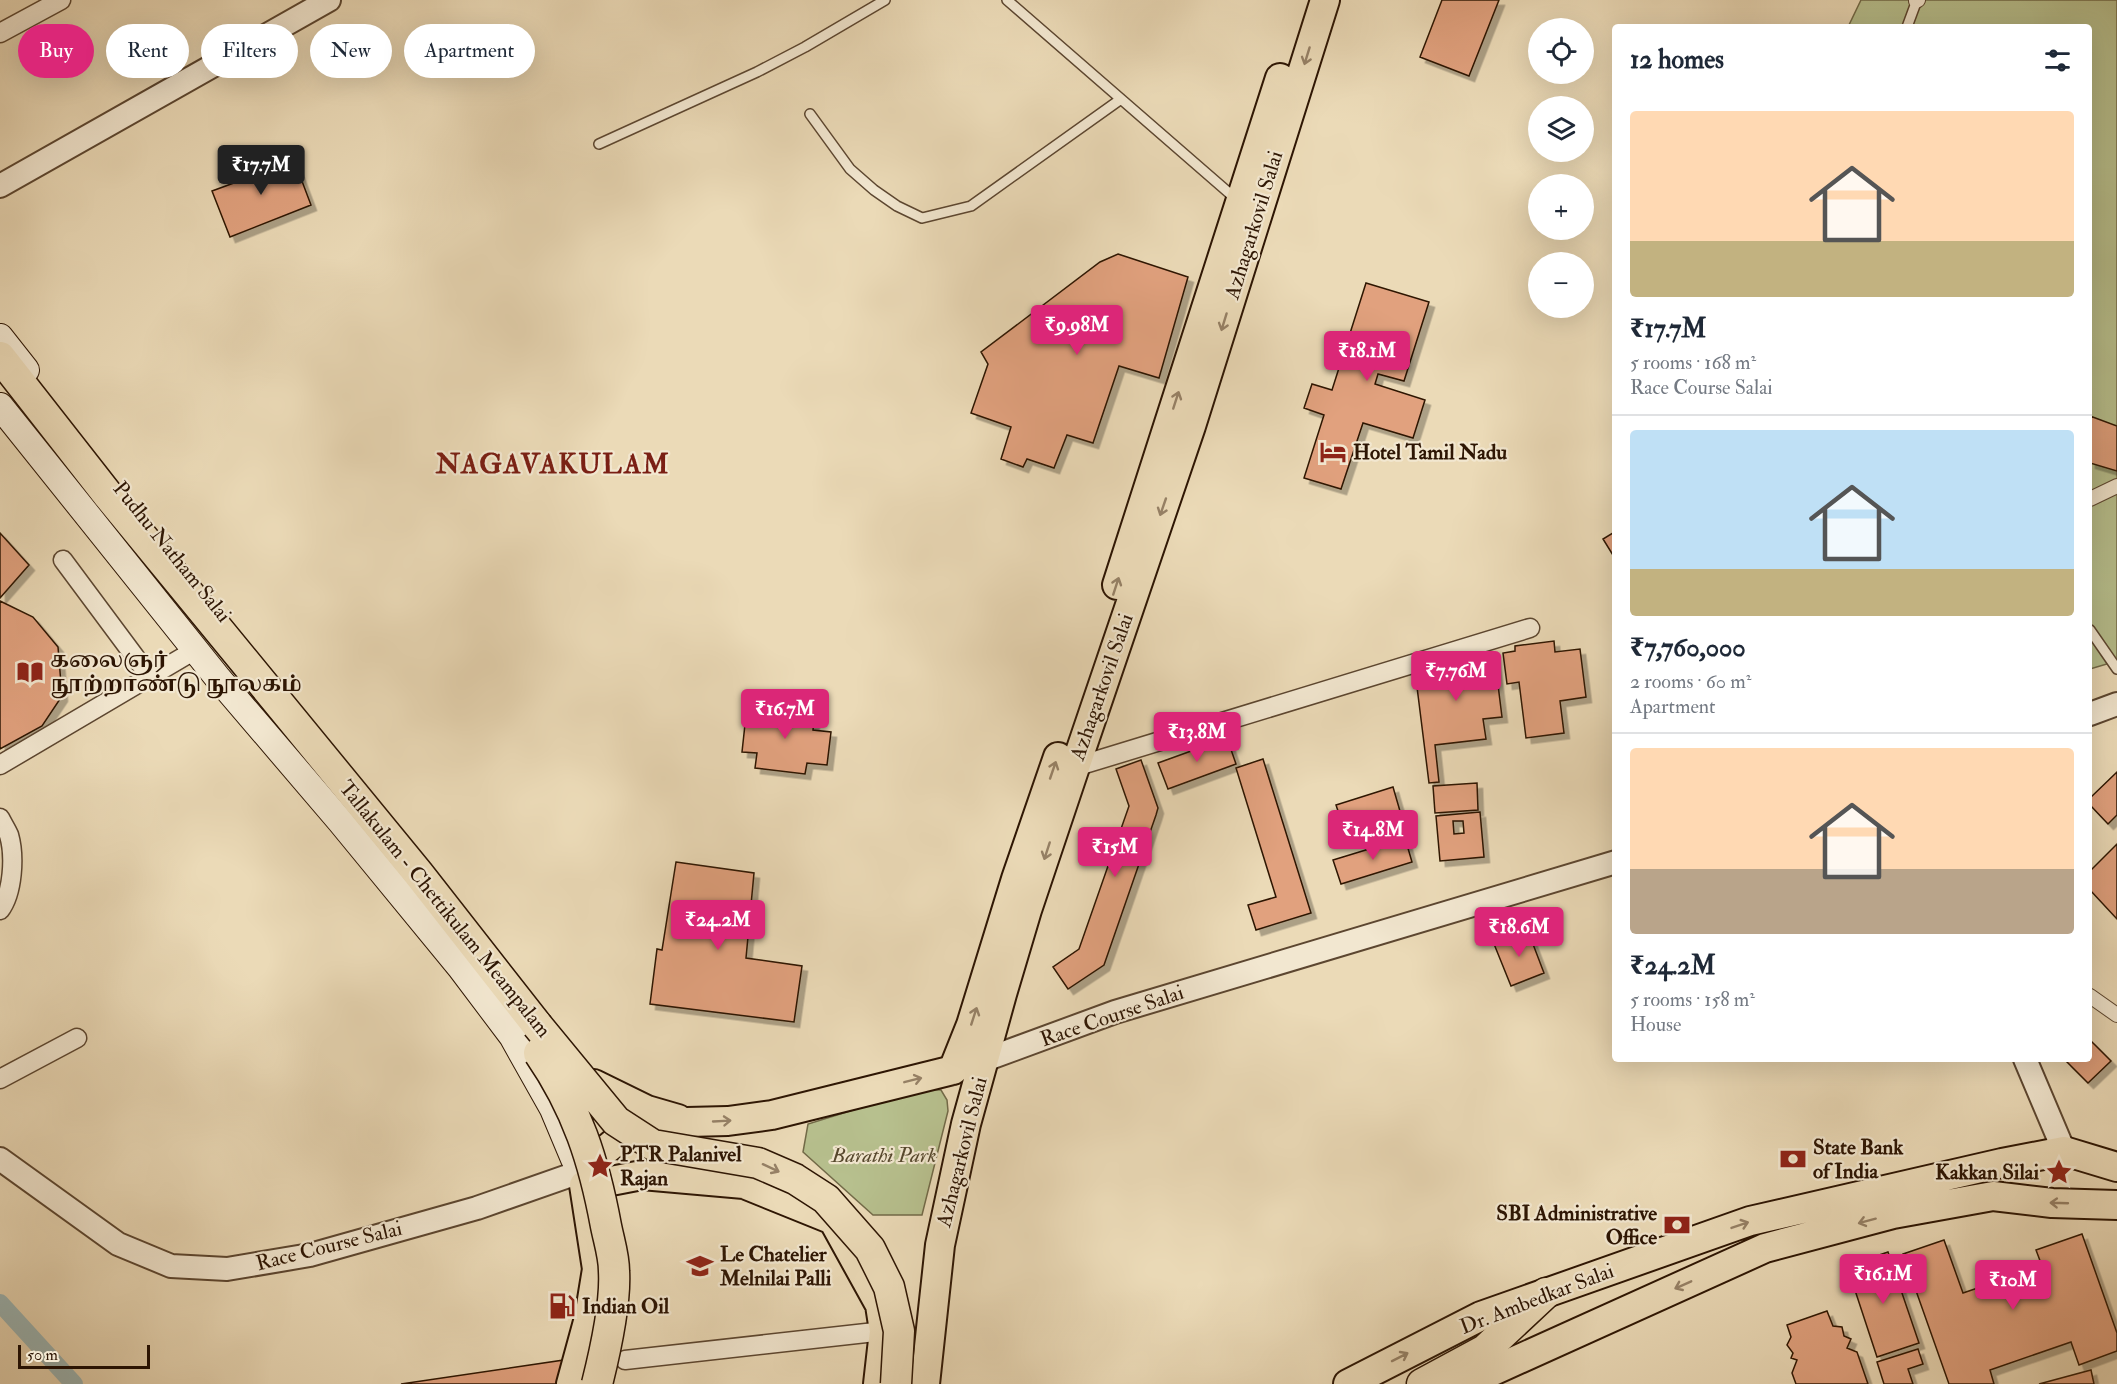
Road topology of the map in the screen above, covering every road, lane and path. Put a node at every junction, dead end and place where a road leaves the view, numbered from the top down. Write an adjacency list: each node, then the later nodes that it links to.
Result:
1 (62, 0): 9 (street)
2 (329, 0): 13 (street)
3 (885, 0): 12 (lane)
4 (1007, 0): 10 (lane)
5 (1305, 0): 14 (main road, Azhagarkovil Salai)
6 (1325, 0): 14 (main road, Azhagarkovil Salai, one-way to 14)
7 (1917, 0): 8 (lane)
8 (1908, 24)
9 (0, 33)
10 (1121, 99): 11 (lane); 14 (lane)
11 (810, 114)
12 (599, 144)
13 (0, 186)
14 (1249, 207): 30 (main road, Azhagarkovil Salai, one-way to 30); 39 (main road, Azhagarkovil Salai, one-way to 14)
15 (0, 337): 41 (main road, Pudhu Natham Salai)
16 (0, 357): 56 (highway, Tallakulam - Chettikulam Meampalam, one-way to 56, bridge)
17 (0, 385): 54 (highway, Tallakulam - Chettikulam Meampalam, bridge)
18 (0, 406): 24 (main road, Pudhu Natham Salai)
19 (2117, 486): 20 (street)
20 (2092, 498)
21 (63, 560): 26 (street)
22 (1530, 628): 30 (street)
23 (2092, 633): 25 (lane)
24 (195, 650): 26 (street); 48 (main road, Pudhu Natham Salai)
25 (2117, 669)
26 (150, 677): 29 (street)
27 (2117, 704): 28 (street)
28 (2092, 713)
29 (0, 765)
30 (1075, 767): 37 (main road, Azhagarkovil Salai, one-way to 37)
31 (0, 818): 33 (street)
32 (1612, 863): 37 (street, Race Course Salai)
33 (0, 910)
34 (2092, 997): 35 (street)
35 (2117, 1015)
36 (77, 1038): 40 (street)
37 (984, 1061): 39 (street, Race Course Salai); 42 (main road, Azhagarkovil Salai)
38 (2026, 1062): 45 (street)
39 (953, 1070): 42 (main road); 43 (main road, Race Course Salai, one-way to 39)
40 (0, 1079)
41 (594, 1084): 43 (main road); 44 (main road, Pudhu Natham Salai)
42 (972, 1102): 57 (main road, Azhagarkovil Salai)
43 (687, 1122): 44 (main road, Race Course Salai)
44 (605, 1147): 48 (main road)
45 (2064, 1151): 47 (main road, Dr. Ambedkar Salai); 50 (main road, Dr. Ambedkar Salai, one-way to 45)
46 (0, 1159): 48 (street, Race Course Salai)
47 (2117, 1167)
48 (586, 1175): 51 (main road); 53 (main road)
49 (2117, 1205): 60 (main road, Dr. Ambedkar Salai, one-way to 60)
50 (1546, 1293): 58 (main road, Dr. Ambedkar Salai, one-way to 50); 59 (highway)
51 (884, 1330): 52 (street); 55 (main road)
52 (625, 1360)
53 (571, 1384)
54 (597, 1384)
55 (878, 1384)
56 (896, 1384)
57 (925, 1384)
58 (1348, 1384)
59 (1422, 1384)
60 (1464, 1384)

